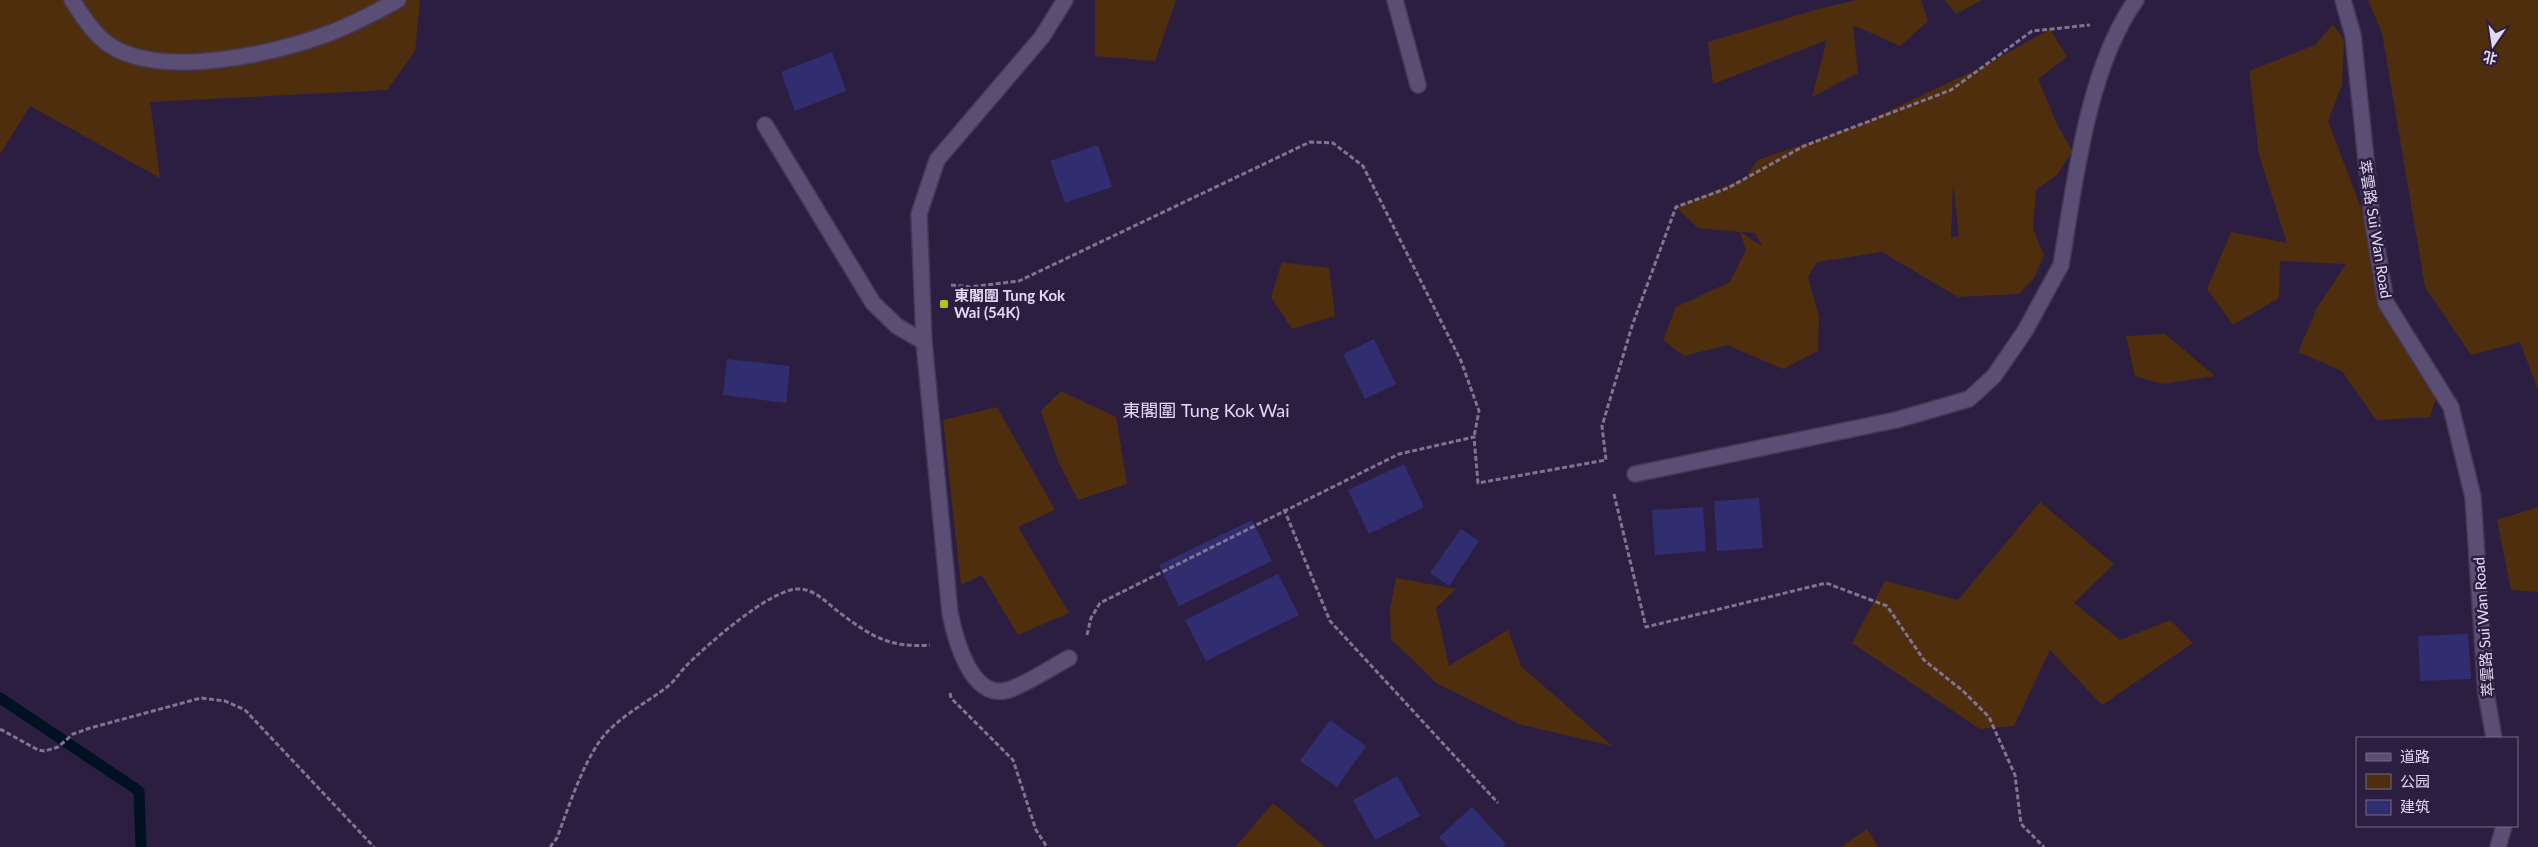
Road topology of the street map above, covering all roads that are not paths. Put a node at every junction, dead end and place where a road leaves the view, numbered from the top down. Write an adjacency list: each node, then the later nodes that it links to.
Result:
1 (72, 0): 2 (street)
2 (398, 0)
3 (1065, 0): 9 (street)
4 (1395, 0): 7 (street)
5 (2136, 0): 10 (street)
6 (2343, 0): 12 (street, 萃雲路 Sui Wan Road)
7 (1418, 84)
8 (765, 125): 9 (street)
9 (924, 342): 11 (street)
10 (1635, 474)
11 (1069, 658)
12 (2494, 737)
13 (2504, 827): 14 (street)
14 (2498, 847)

